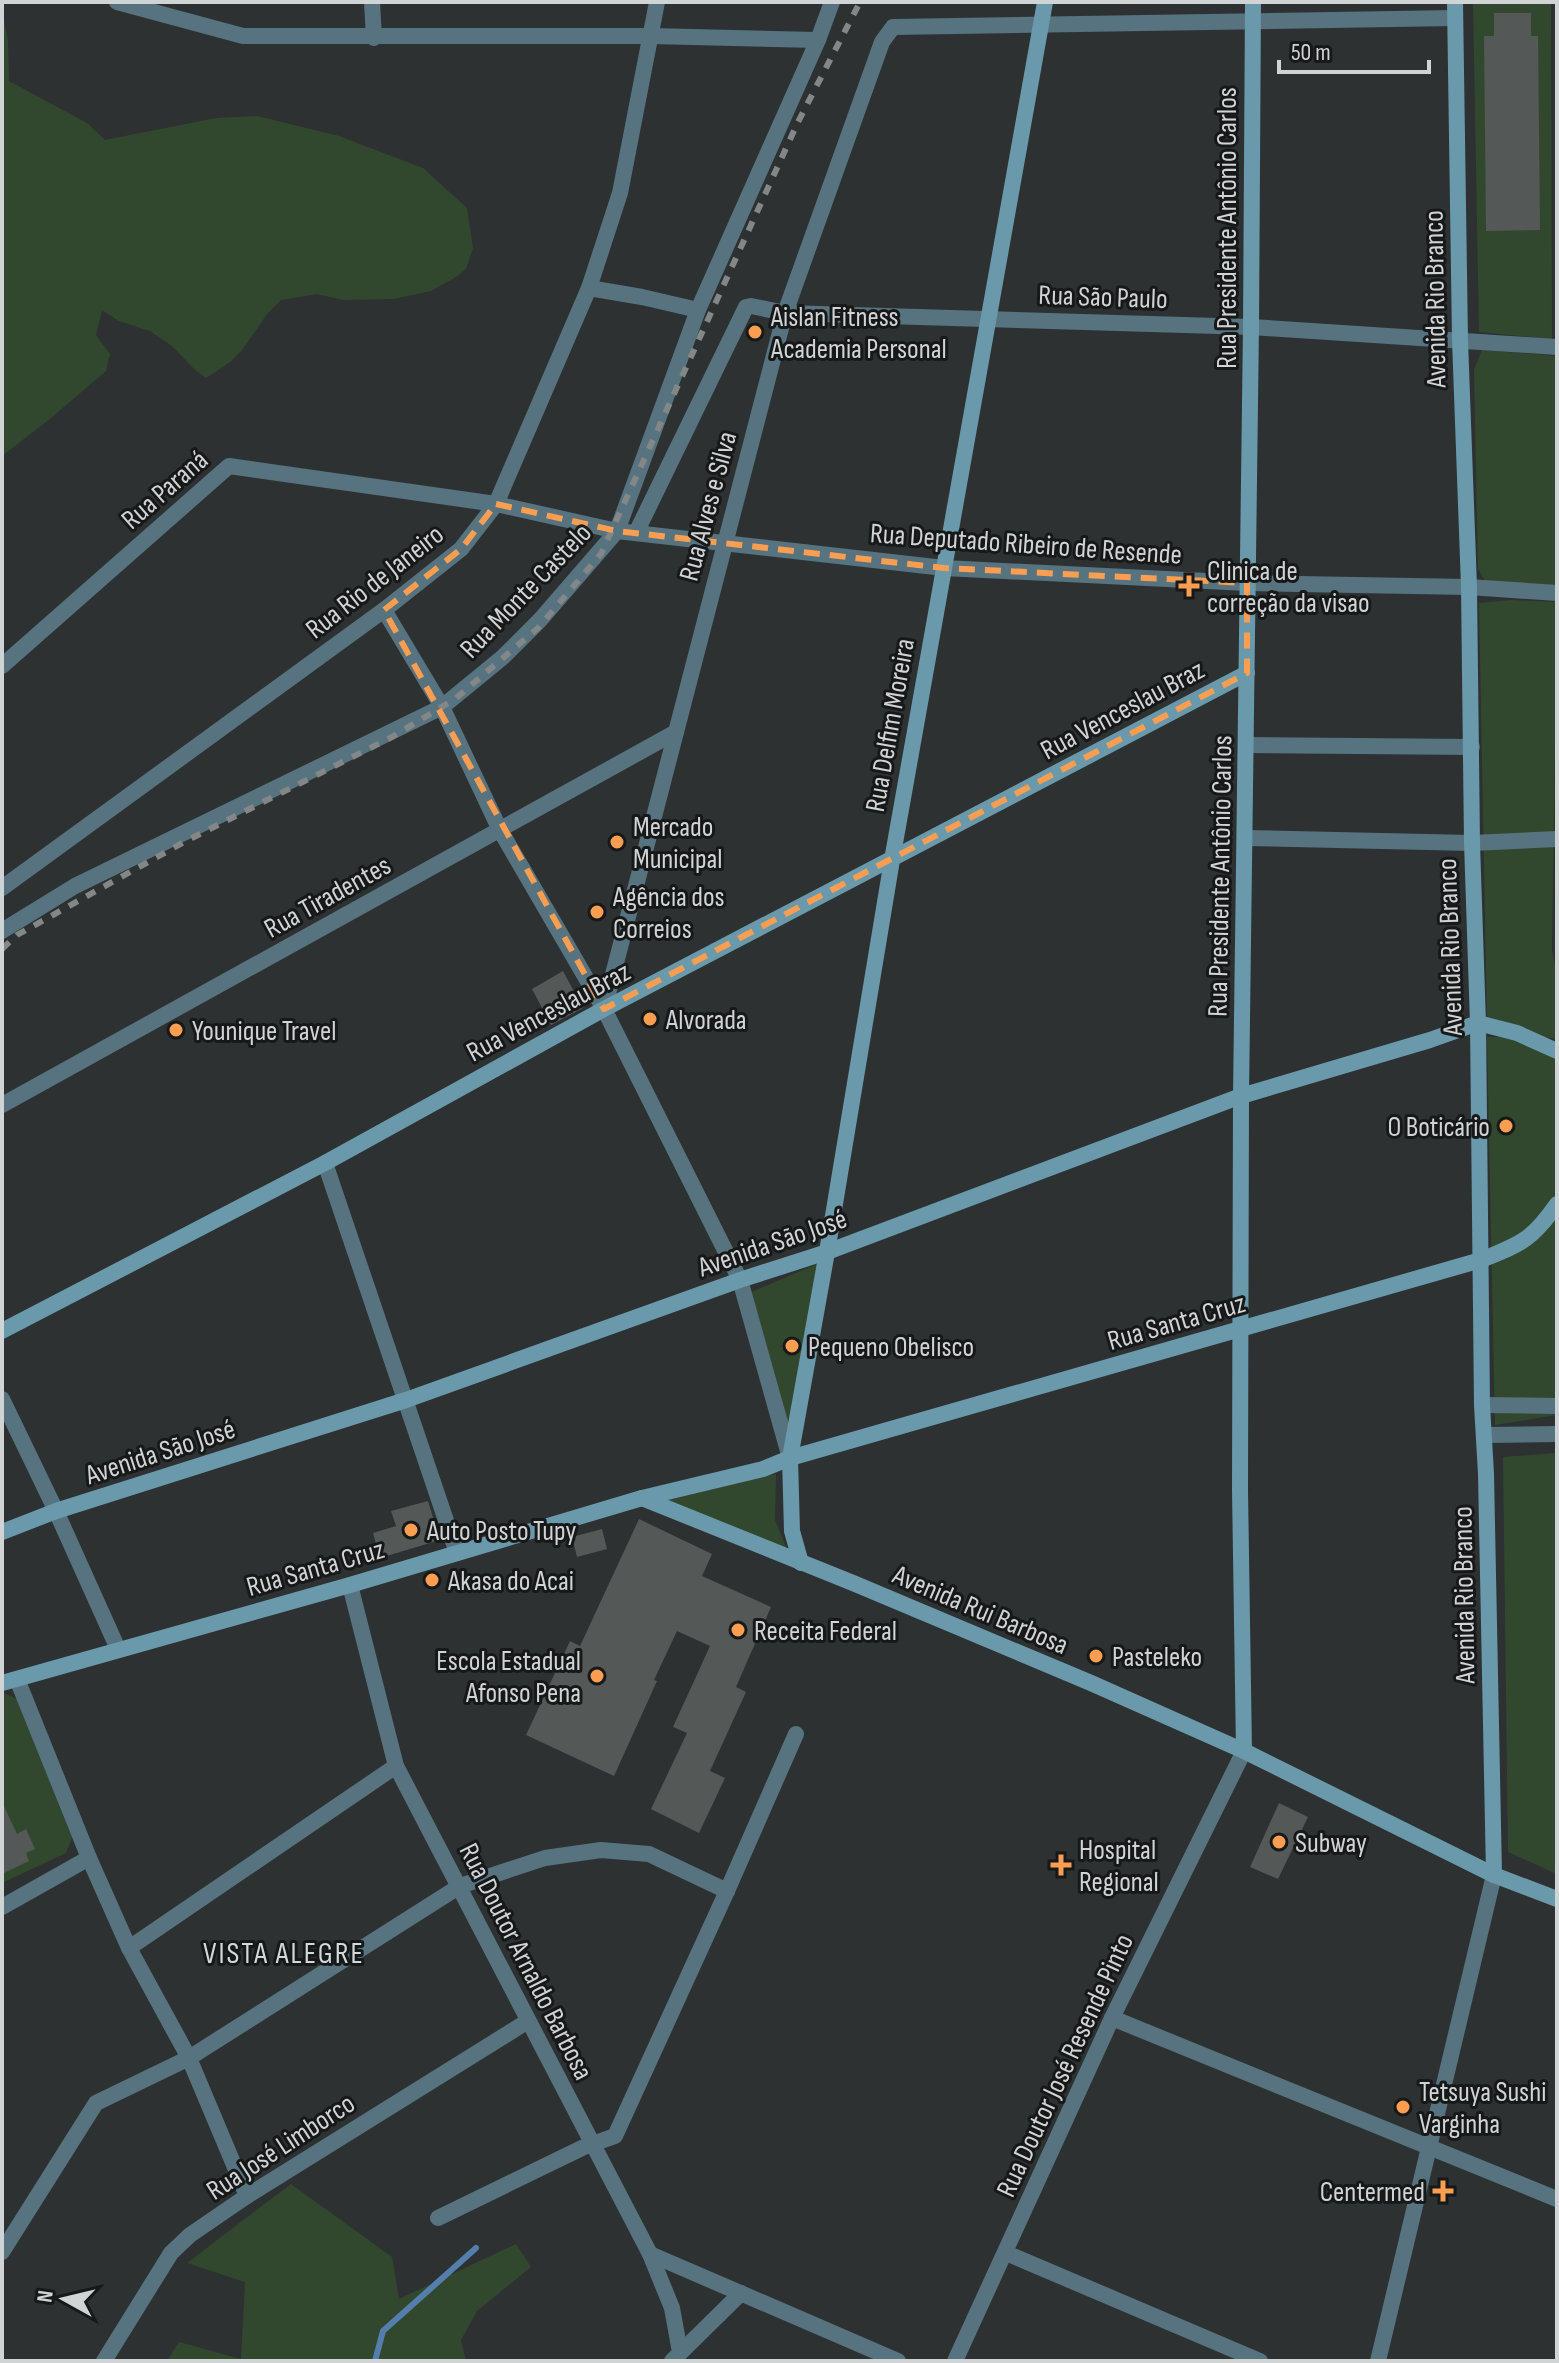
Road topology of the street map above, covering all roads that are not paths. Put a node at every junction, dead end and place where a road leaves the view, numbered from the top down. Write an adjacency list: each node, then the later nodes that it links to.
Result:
1 (117, 2): 11 (street)
2 (372, 2): 11 (street)
3 (657, 2): 10 (street, Rua Rio de Janeiro)
4 (832, 2): 12 (street, Rua Monte Castelo)
5 (1045, 2): 9 (main road, Rua Delfim Moreira)
6 (1253, 2): 8 (main road, Rua Presidente Antônio Carlos)
7 (1455, 10): 8 (street); 18 (main road, Avenida Rio Branco)
8 (1253, 21): 9 (street); 17 (main road, Rua Presidente Antônio Carlos)
9 (1041, 26): 15 (street, Rua Alves e Silva); 16 (main road, Rua Delfim Moreira)
10 (651, 36): 11 (street); 12 (street); 13 (street, Rua Rio de Janeiro)
11 (374, 38)
12 (818, 40): 14 (street, Rua Monte Castelo)
13 (589, 288): 14 (street); 20 (street, Rua Rio de Janeiro)
14 (698, 310): 21 (street, Rua Monte Castelo)
15 (785, 313): 16 (street, Rua São Paulo); 22 (street, Rua São Paulo); 23 (street, Rua Alves e Silva)
16 (988, 319): 17 (street, Rua São Paulo); 24 (main road, Rua Delfim Moreira)
17 (1251, 327): 18 (street, Rua São Paulo); 25 (main road, Rua Presidente Antônio Carlos)
18 (1460, 340): 19 (street, Rua São Paulo); 26 (main road, Avenida Rio Branco)
19 (1557, 347)
20 (496, 504): 21 (street, Rua Deputado Ribeiro de Resende); 28 (street, Rua Rio de Janeiro); 29 (street, Rua Paraná)
21 (617, 531): 22 (street, Rua Deputado Ribeiro de Resende); 31 (street, Rua Monte Castelo)
22 (636, 533): 23 (street, Rua Deputado Ribeiro de Resende)
23 (724, 542): 24 (street, Rua Deputado Ribeiro de Resende); 32 (street, Rua Alves e Silva)
24 (944, 568): 25 (street, Rua Deputado Ribeiro de Resende); 39 (main road, Rua Delfim Moreira)
25 (1247, 583): 26 (street, Rua Deputado Ribeiro de Resende); 30 (main road, Rua Presidente Antônio Carlos)
26 (1469, 587): 27 (street, Rua Deputado Ribeiro de Resende); 34 (main road, Avenida Rio Branco)
27 (1557, 593)
28 (384, 610): 31 (street); 40 (street, Rua Rio de Janeiro)
29 (2, 666)
30 (1247, 673): 33 (main road, Rua Presidente Antônio Carlos); 39 (main road, Rua Venceslau Braz)
31 (442, 707): 35 (street); 41 (street, Rua Monte Castelo)
32 (676, 732): 35 (street, Rua Tiradentes); 42 (street, Rua Alves e Silva)
33 (1246, 745): 34 (street); 36 (main road, Rua Presidente Antônio Carlos)
34 (1472, 747): 38 (main road, Avenida Rio Branco)
35 (500, 830): 42 (street); 46 (street, Rua Tiradentes)
36 (1246, 838): 38 (street); 45 (main road, Rua Presidente Antônio Carlos)
37 (1557, 839): 38 (street)
38 (1472, 843): 43 (main road, Avenida Rio Branco)
39 (892, 860): 42 (main road, Rua Venceslau Braz); 49 (main road, Rua Delfim Moreira)
40 (2, 888)
41 (2, 931)
42 (604, 1009): 47 (main road, Rua Venceslau Braz); 51 (street)
43 (1478, 1023): 44 (main road); 45 (main road, Avenida São José); 50 (main road, Avenida Rio Branco)
44 (1557, 1051)
45 (1241, 1096): 49 (main road, Avenida São José); 52 (main road, Rua Presidente Antônio Carlos)
46 (2, 1105)
47 (325, 1163): 53 (main road, Rua Venceslau Braz); 55 (street)
48 (1557, 1204): 50 (main road, Rua Santa Cruz)
49 (827, 1252): 51 (main road, Avenida São José); 60 (main road, Rua Delfim Moreira)
50 (1481, 1260): 52 (main road, Rua Santa Cruz); 56 (main road, Avenida Rio Branco)
51 (740, 1280): 55 (main road, Avenida São José); 60 (street)
52 (1241, 1330): 60 (main road, Rua Santa Cruz); 70 (main road, Rua Presidente Antônio Carlos)
53 (2, 1331)
54 (2, 1399): 62 (street)
55 (406, 1400): 62 (main road, Avenida São José); 64 (street)
56 (1482, 1405): 57 (street); 59 (main road, Avenida Rio Branco)
57 (1557, 1406)
58 (1557, 1434): 59 (street)
59 (1484, 1435): 73 (main road, Avenida Rio Branco)
60 (790, 1458): 61 (main road, Rua Santa Cruz); 65 (main road, Rua Delfim Moreira)
61 (642, 1498): 64 (main road, Rua Santa Cruz); 65 (main road, Avenida Rui Barbosa)
62 (56, 1511): 63 (main road, Avenida São José); 67 (street)
63 (2, 1532)
64 (457, 1553): 66 (main road, Rua Santa Cruz)
65 (801, 1563): 70 (main road, Avenida Rui Barbosa)
66 (350, 1585): 67 (main road, Rua Santa Cruz); 71 (street, Rua Doutor Arnaldo Barbosa)
67 (118, 1649): 68 (main road, Rua Santa Cruz)
68 (10, 1681): 72 (street)
69 (796, 1734): 75 (street)
70 (1244, 1751): 73 (main road, Avenida Rui Barbosa); 79 (street, Rua Doutor José Resende Pinto)
71 (396, 1766): 74 (street, Rua Doutor Arnaldo Barbosa); 78 (street)
72 (89, 1858): 77 (street); 78 (street)
73 (1494, 1875): 76 (main road, Avenida Rui Barbosa); 83 (street)
74 (460, 1886): 75 (street); 80 (street, Rua Doutor Arnaldo Barbosa); 81 (street)
75 (727, 1891): 82 (street)
76 (1557, 1899)
77 (2, 1907)
78 (129, 1948): 81 (street)
79 (1112, 2018): 83 (street); 88 (street, Rua Doutor José Resende Pinto)
80 (528, 2021): 82 (street, Rua Doutor Arnaldo Barbosa); 84 (street, Rua José Limborco)
81 (189, 2058): 84 (street); 87 (street)
82 (592, 2144): 86 (street); 89 (street, Rua Doutor Arnaldo Barbosa)
83 (1429, 2148): 85 (street); 96 (street)
84 (247, 2196): 92 (street, Rua José Limborco)
85 (1557, 2199)
86 (438, 2218)
87 (2, 2252)
88 (1006, 2253): 94 (street, Rua Doutor José Resende Pinto); 95 (street)
89 (650, 2254): 90 (street); 91 (street, Rua Doutor Arnaldo Barbosa)
90 (741, 2293): 91 (street); 93 (street)
91 (676, 2356)
92 (104, 2361)
93 (898, 2361)
94 (955, 2361)
95 (1260, 2361)
96 (1378, 2361)

